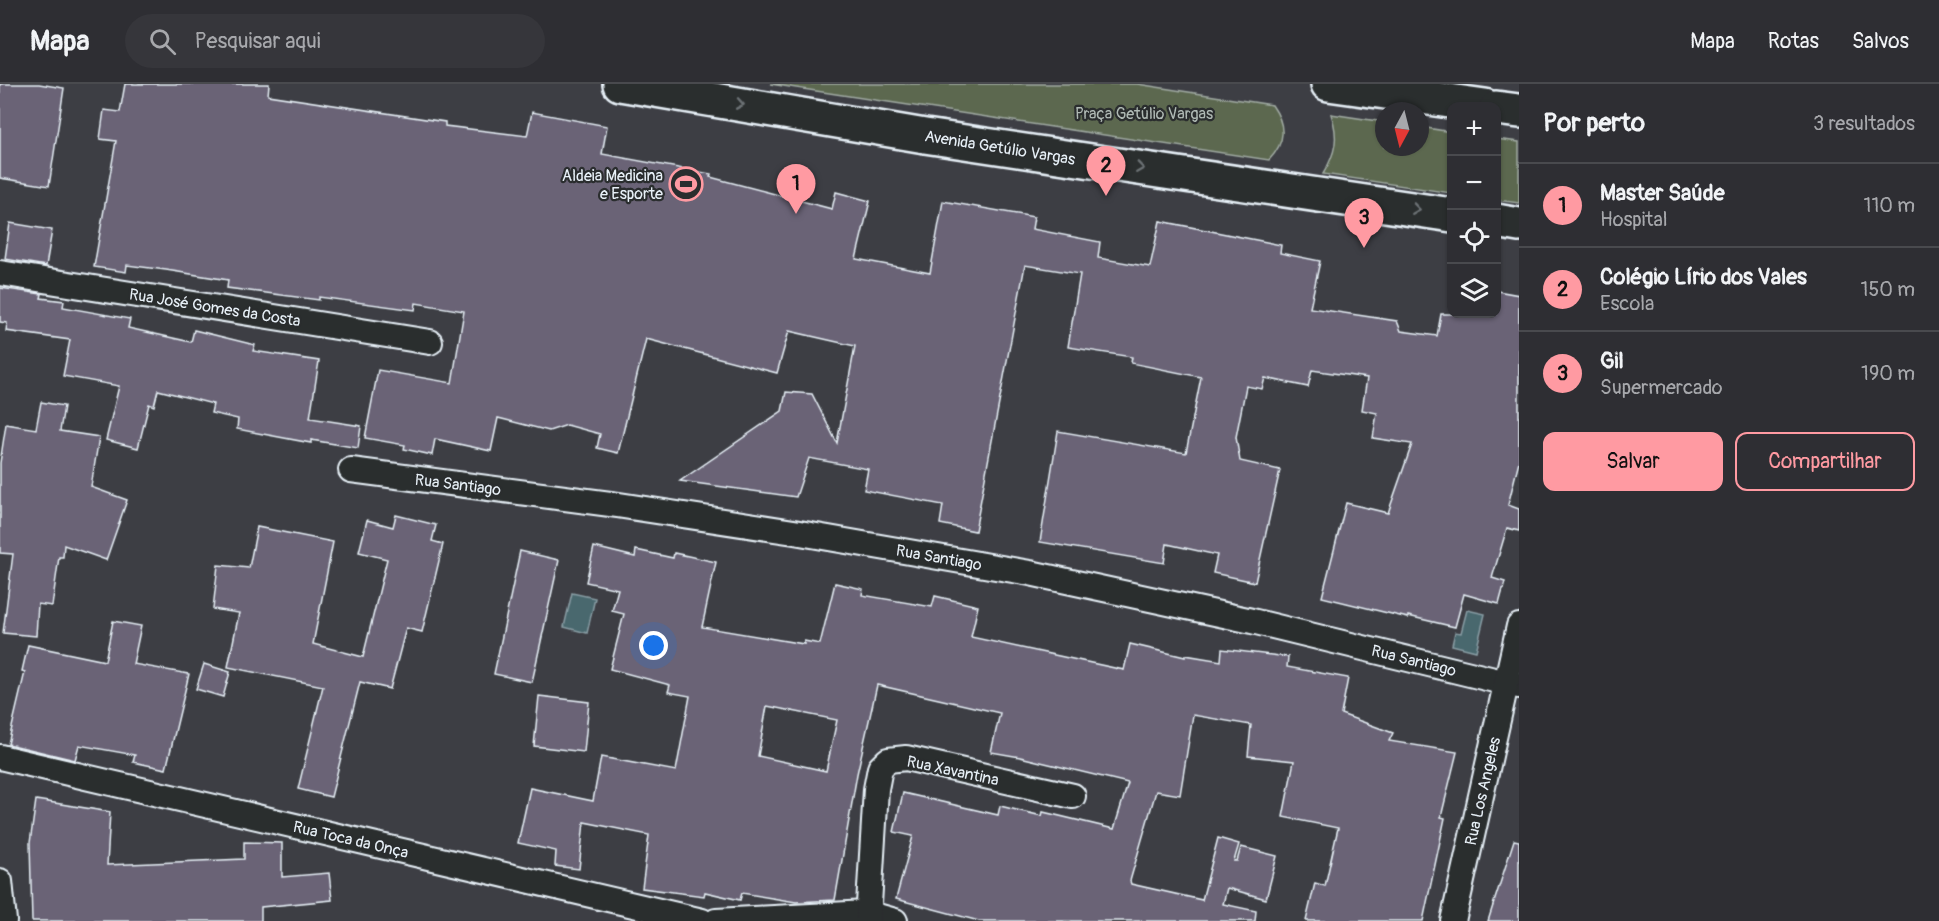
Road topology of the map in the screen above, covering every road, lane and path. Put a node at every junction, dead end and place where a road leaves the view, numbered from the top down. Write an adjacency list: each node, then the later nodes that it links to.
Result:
1 (620, 84): 6 (main road, Avenida Getúlio Vargas, one-way to 6)
2 (1328, 84): 3 (main road)
3 (1456, 102)
4 (1501, 109): 5 (main road)
5 (1519, 111)
6 (1447, 214)
7 (1501, 222): 8 (main road)
8 (1519, 225)
9 (0, 273): 10 (street, Rua José Gomes da Costa)
10 (430, 342)
11 (351, 470): 13 (street, Rua Santiago)
12 (1519, 626): 13 (street, Rua Los Angeles)
13 (1513, 685): 22 (street, Rua Los Angeles)
14 (0, 757): 19 (street, Rua Toca da Onça)
15 (1073, 796): 17 (street, Rua Xavantina)
16 (0, 881): 18 (street)
17 (867, 917): 20 (street); 21 (street)
18 (4, 921)
19 (702, 921)
20 (716, 921)
21 (895, 921)
22 (1453, 921)

